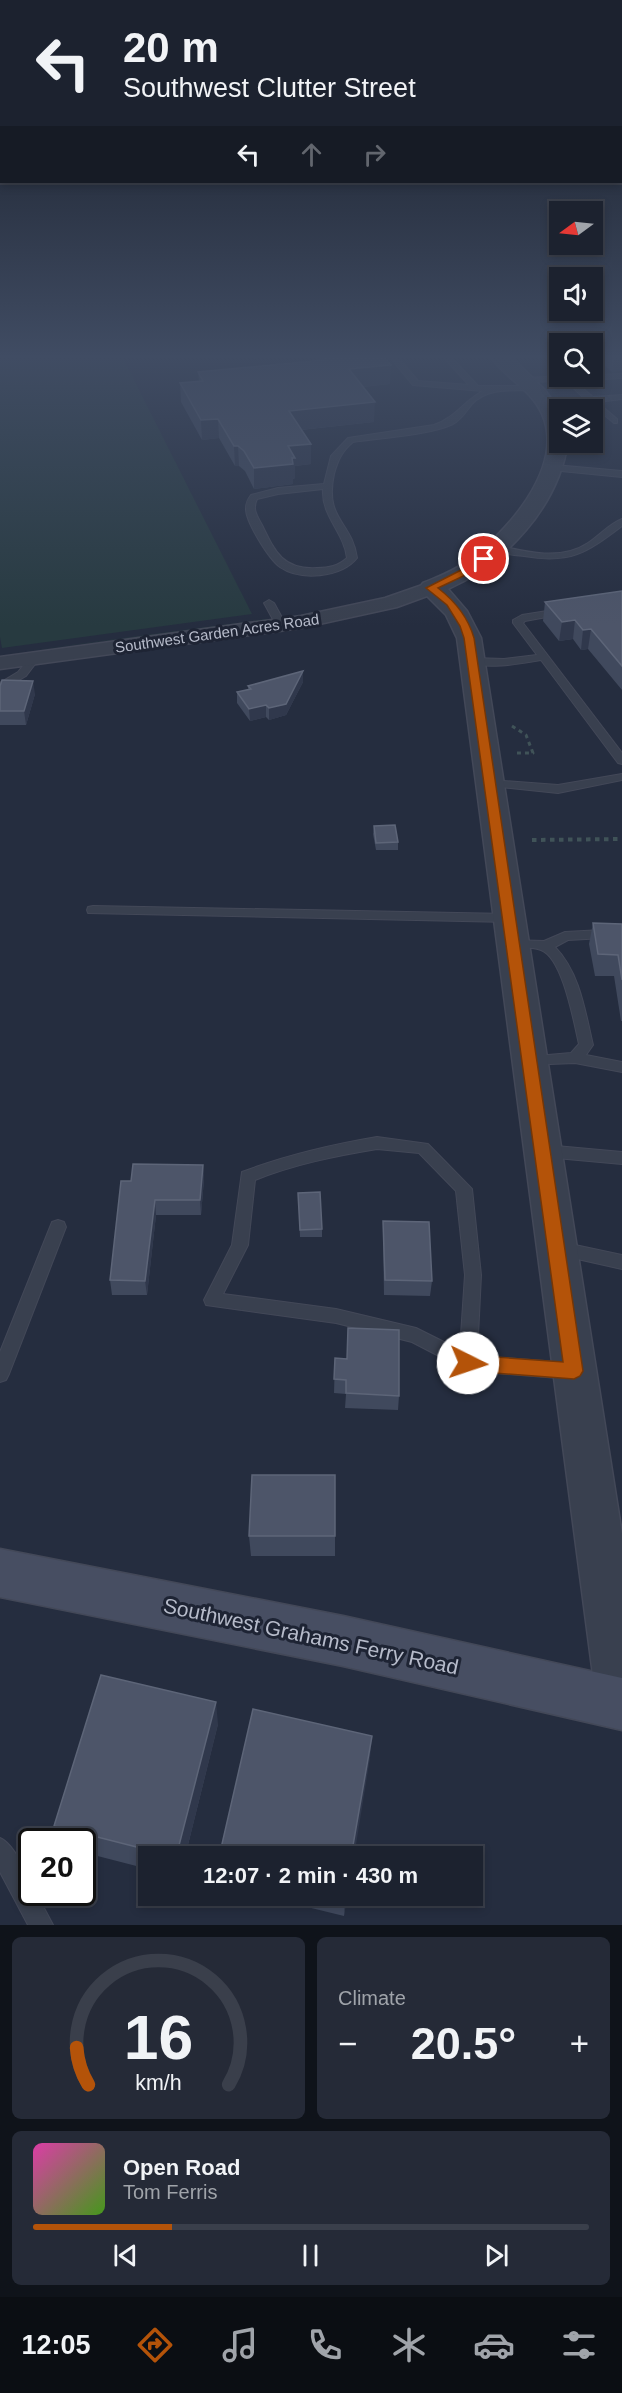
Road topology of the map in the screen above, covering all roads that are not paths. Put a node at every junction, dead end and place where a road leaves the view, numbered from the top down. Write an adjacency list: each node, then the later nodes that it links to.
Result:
1 (342, 446): 5 (lane)
2 (559, 446): 3 (street)
3 (554, 468): 4 (lane); 7 (street)
4 (622, 474)
5 (328, 486): 5 (lane)
6 (622, 522): 7 (lane)
7 (497, 548): 8 (street)
8 (431, 588): 11 (street, Southwest Garden Acres Road); 14 (street)
9 (269, 603): 11 (lane)
10 (566, 612): 12 (lane)
11 (281, 625): 13 (street, Southwest Garden Acres Road)
12 (543, 657): 14 (lane); 17 (lane)
13 (34, 659): 15 (street, Southwest Garden Acres Road); 16 (lane)
14 (472, 661): 19 (street)
15 (0, 663)
16 (0, 688)
17 (622, 761)
18 (622, 777): 19 (lane)
19 (490, 783): 22 (street)
20 (93, 910): 22 (lane)
21 (622, 933): 22 (lane)
22 (523, 936): 23 (lane); 24 (street)
23 (575, 1058): 24 (lane); 25 (lane)
24 (530, 1061): 26 (street)
25 (622, 1067)
26 (543, 1150): 27 (lane); 29 (street)
27 (622, 1158)
28 (58, 1227): 33 (lane)
29 (556, 1248): 30 (lane); 32 (street)
30 (622, 1262)
31 (468, 1363): 31 (lane); 32 (lane)
32 (574, 1371): 35 (street)
33 (0, 1374)
34 (0, 1573): 36 (main road, Southwest Grahams Ferry Road)
35 (622, 1698)
36 (622, 1704)
37 (0, 1850): 38 (lane)
38 (41, 1925)

